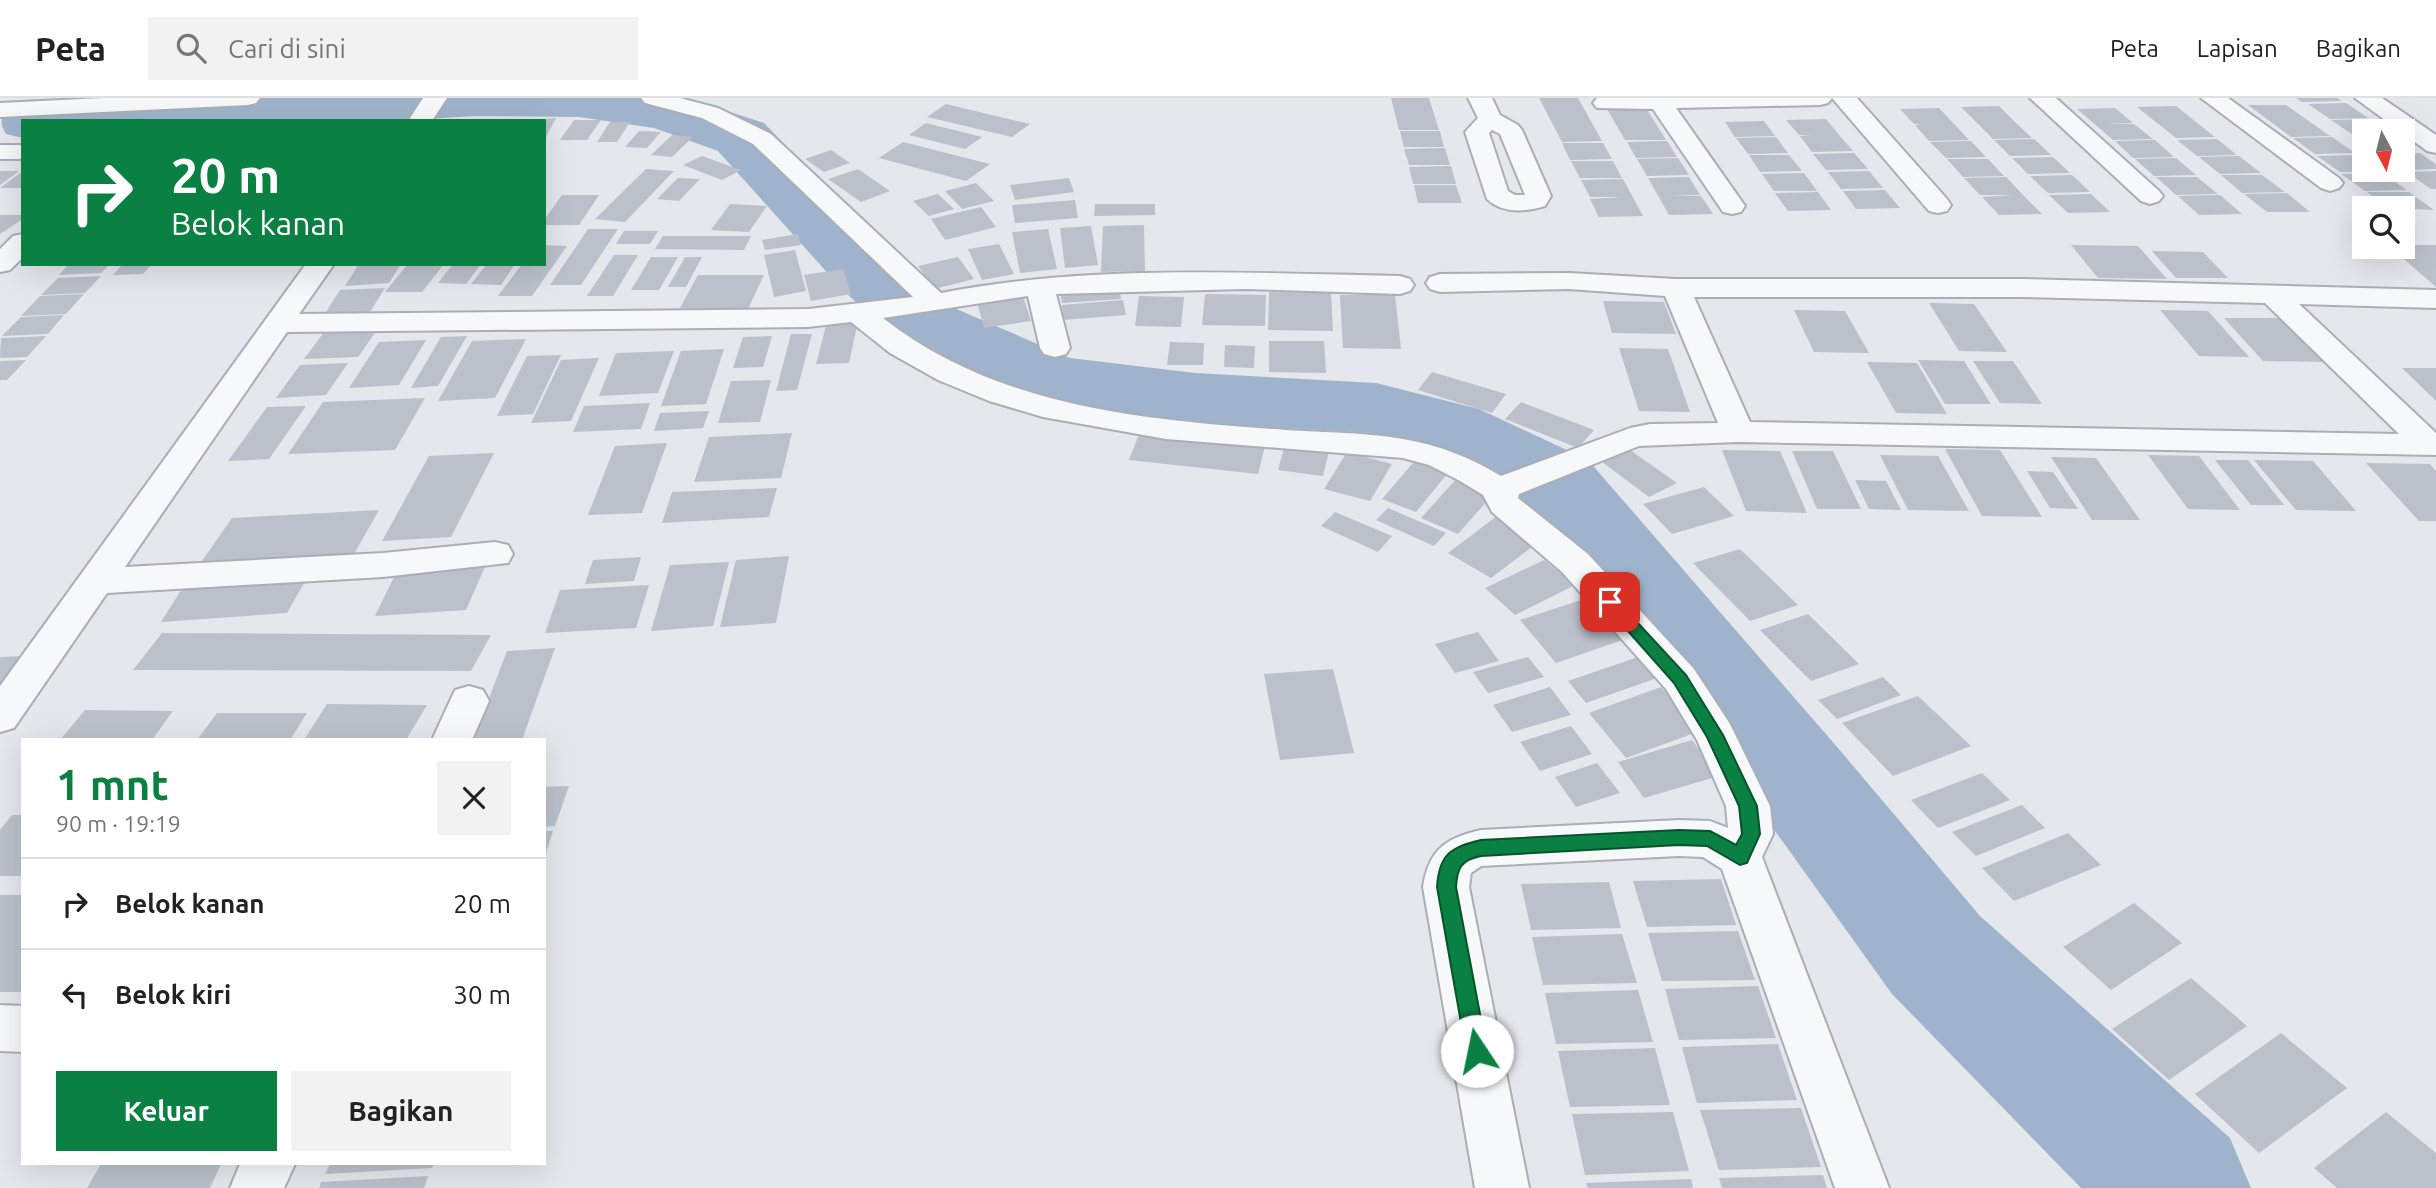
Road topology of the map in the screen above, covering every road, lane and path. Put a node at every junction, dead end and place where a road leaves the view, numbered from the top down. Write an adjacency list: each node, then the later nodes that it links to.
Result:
1 (248, 98): 10 (street)
2 (653, 98): 27 (street)
3 (1820, 98): 8 (street)
4 (1844, 98): 16 (street)
5 (2042, 98): 15 (street)
6 (2213, 98): 14 (street)
7 (2367, 98): 11 (street)
8 (1660, 102): 9 (street); 17 (street)
9 (1605, 103)
10 (0, 110)
11 (2436, 146)
12 (0, 152): 13 (street)
13 (21, 152)
14 (2330, 183)
15 (2150, 196)
16 (1938, 205)
17 (1732, 206)
18 (21, 244): 19 (street)
19 (1, 262)
20 (319, 266): 29 (street)
21 (1440, 283): 24 (street)
22 (1400, 285): 23 (street)
23 (1040, 286): 27 (street); 30 (street)
24 (1676, 288): 25 (street); 31 (street)
25 (2272, 294): 26 (street); 32 (street)
26 (2436, 299)
27 (926, 304): 28 (street)
28 (867, 311): 29 (street); 33 (street)
29 (279, 323): 35 (street)
30 (1055, 348)
31 (1738, 432): 32 (street); 33 (street)
32 (2432, 445)
33 (1504, 488): 39 (street)
34 (495, 554): 35 (street)
35 (96, 581): 37 (street)
36 (469, 701): 38 (street)
37 (0, 718)
38 (454, 738)
39 (1740, 857): 44 (street); 45 (street)
40 (0, 1028): 41 (street)
41 (21, 1029)
42 (268, 1165): 43 (street)
43 (257, 1188)
44 (1502, 1188)
45 (1862, 1188)

